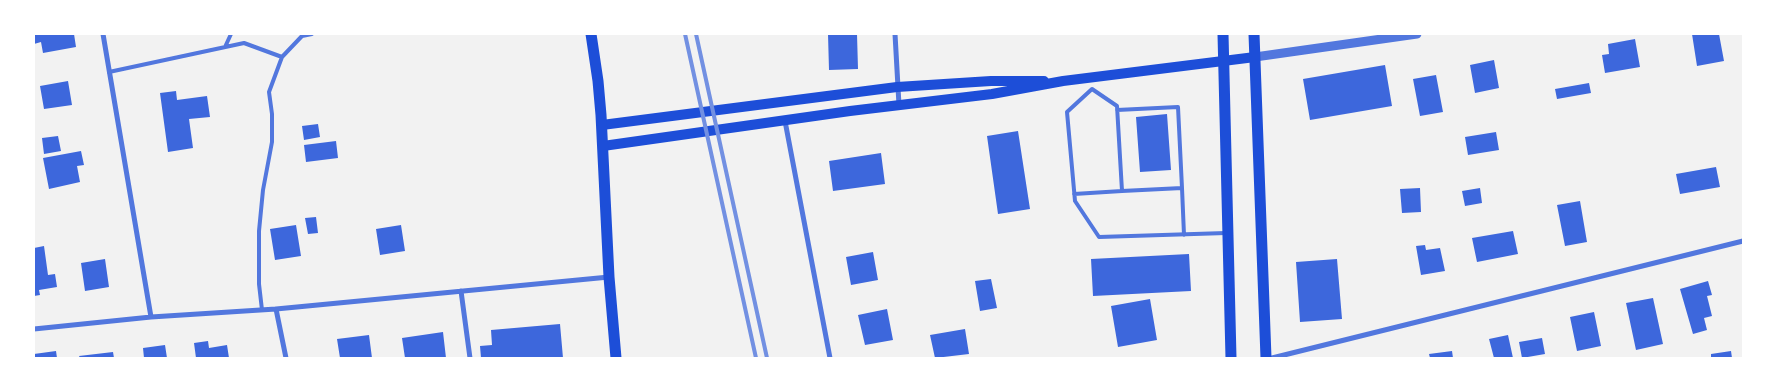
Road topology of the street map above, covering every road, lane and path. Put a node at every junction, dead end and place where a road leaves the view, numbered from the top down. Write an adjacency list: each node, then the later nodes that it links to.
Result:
1 (103, 34): 14 (street)
2 (231, 34): 10 (lane)
3 (312, 34): 11 (lane)
4 (591, 34): 22 (main road)
5 (896, 34): 17 (street)
6 (1223, 34): 13 (main road)
7 (1254, 34): 12 (main road)
8 (1417, 34): 9 (street)
9 (1376, 36): 12 (street)
10 (225, 47): 11 (lane); 14 (lane)
11 (282, 57): 33 (lane)
12 (1255, 57): 13 (main road); 41 (main road)
13 (1224, 61): 15 (main road); 27 (main road)
14 (109, 72): 34 (street)
15 (1091, 78): 16 (main road); 18 (lane)
16 (1063, 81): 17 (main road); 19 (main road)
17 (897, 87): 19 (street); 22 (main road)
18 (1092, 89): 20 (lane); 26 (lane)
19 (898, 105): 21 (main road)
20 (1117, 110): 24 (lane); 25 (lane)
21 (785, 121): 23 (main road); 39 (street)
22 (602, 125): 23 (main road)
23 (603, 146): 30 (main road)
24 (1182, 188): 25 (lane); 28 (lane)
25 (1122, 191): 26 (lane)
26 (1074, 194): 28 (lane)
27 (1228, 233): 28 (lane); 40 (main road)
28 (1184, 235)
29 (1743, 241): 42 (street)
30 (609, 277): 31 (street); 38 (main road)
31 (461, 291): 32 (street); 37 (street)
32 (276, 309): 33 (street); 36 (street)
33 (262, 310): 34 (street)
34 (151, 317): 35 (street)
35 (34, 329)
36 (286, 358)
37 (470, 358)
38 (616, 358)
39 (830, 358)
40 (1231, 358)
41 (1266, 358)
42 (1272, 358)

